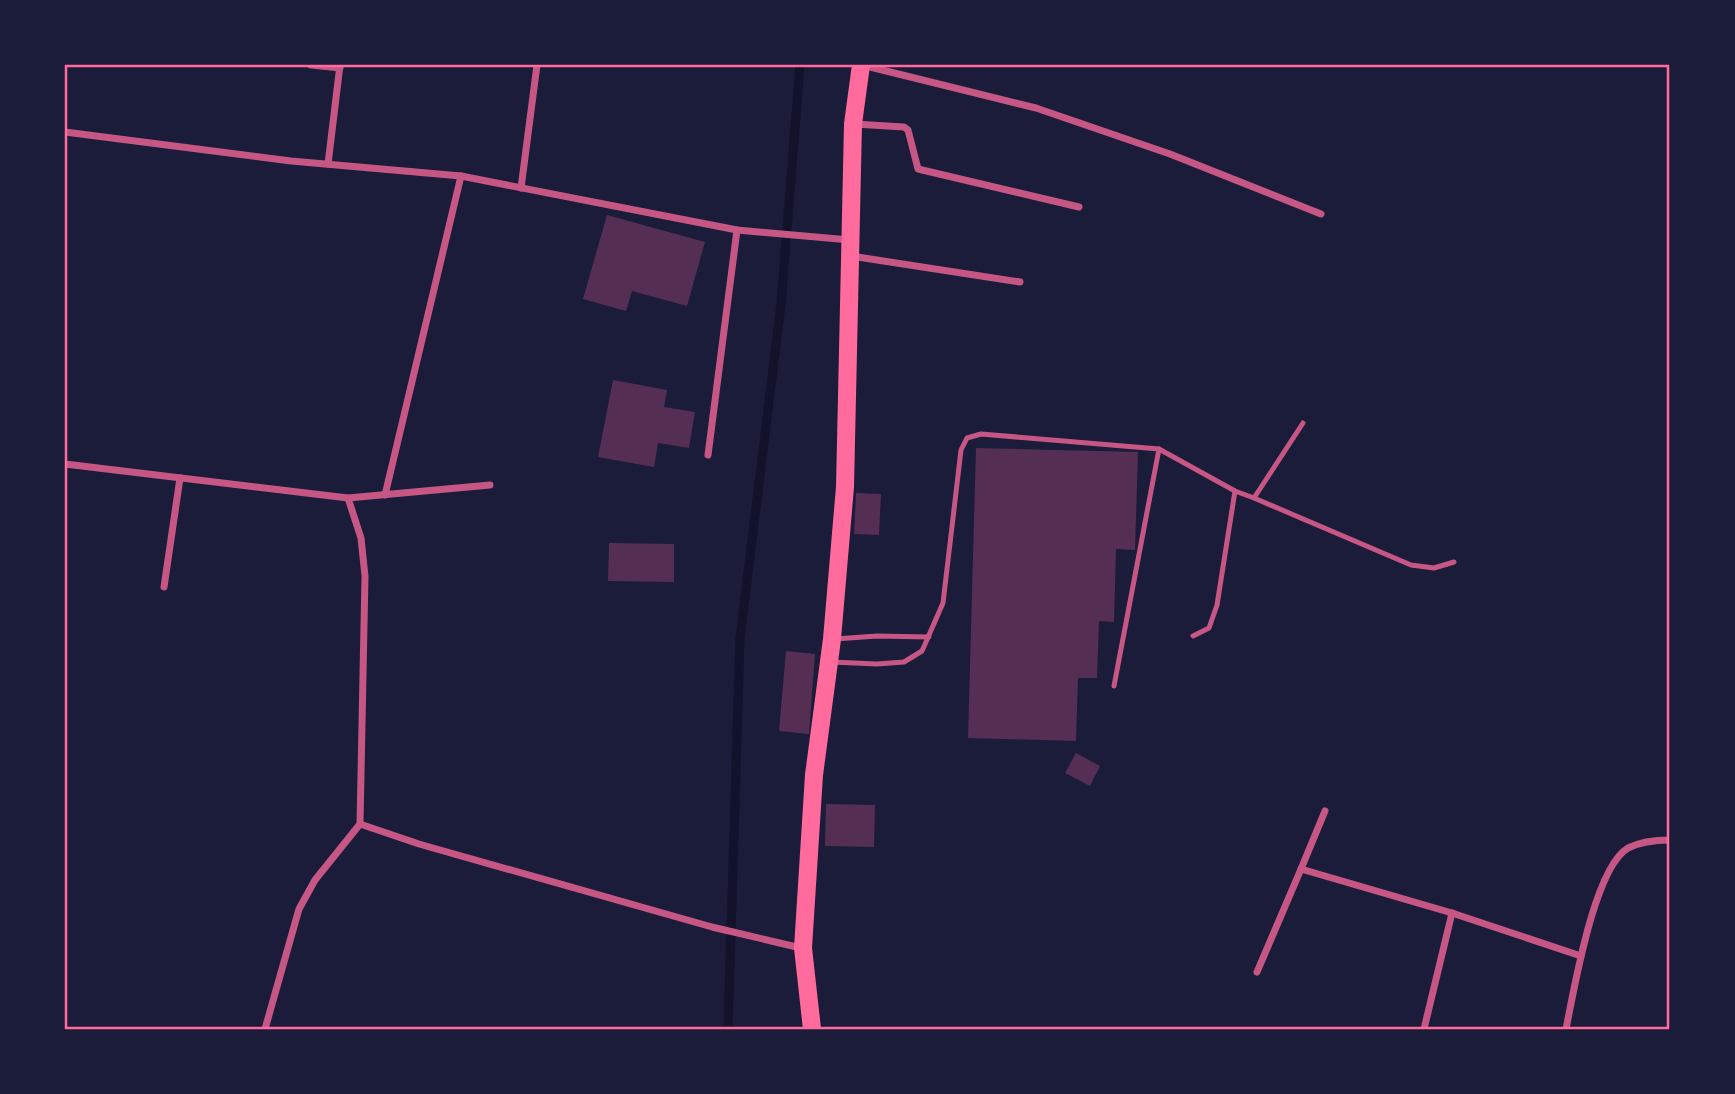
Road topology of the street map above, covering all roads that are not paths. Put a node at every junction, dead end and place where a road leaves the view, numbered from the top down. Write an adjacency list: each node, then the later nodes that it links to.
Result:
1 (311, 65): 4 (street)
2 (537, 65): 9 (street)
3 (861, 65): 5 (main road); 11 (street)
4 (340, 66): 7 (street)
5 (853, 124): 10 (street); 13 (main road)
6 (65, 132): 7 (street)
7 (328, 164): 8 (street)
8 (461, 176): 9 (street); 22 (street)
9 (521, 188): 12 (street)
10 (1079, 207)
11 (1321, 214)
12 (737, 230): 13 (street); 17 (street)
13 (850, 248): 14 (street); 29 (main road)
14 (1020, 282)
15 (1303, 423): 24 (lane)
16 (1158, 449): 21 (lane); 28 (lane); 31 (lane)
17 (708, 455)
18 (65, 464): 19 (street)
19 (180, 478): 23 (street); 26 (street)
20 (490, 485): 22 (street)
21 (1235, 491): 24 (lane); 27 (lane)
22 (385, 495): 23 (street)
23 (348, 498): 33 (street)
24 (1254, 498): 25 (lane)
25 (1454, 562)
26 (164, 587)
27 (1193, 636)
28 (929, 637): 29 (lane); 30 (lane)
29 (832, 639): 30 (main road)
30 (829, 662): 37 (main road)
31 (1114, 687)
32 (1325, 811): 35 (street)
33 (360, 824): 37 (street); 40 (street)
34 (1670, 840): 38 (street)
35 (1301, 869): 36 (street); 39 (street)
36 (1452, 913): 38 (street); 42 (street)
37 (803, 948): 41 (main road)
38 (1581, 956): 43 (street)
39 (1256, 972)
40 (265, 1029)
41 (812, 1029)
42 (1424, 1029)
43 (1566, 1029)

